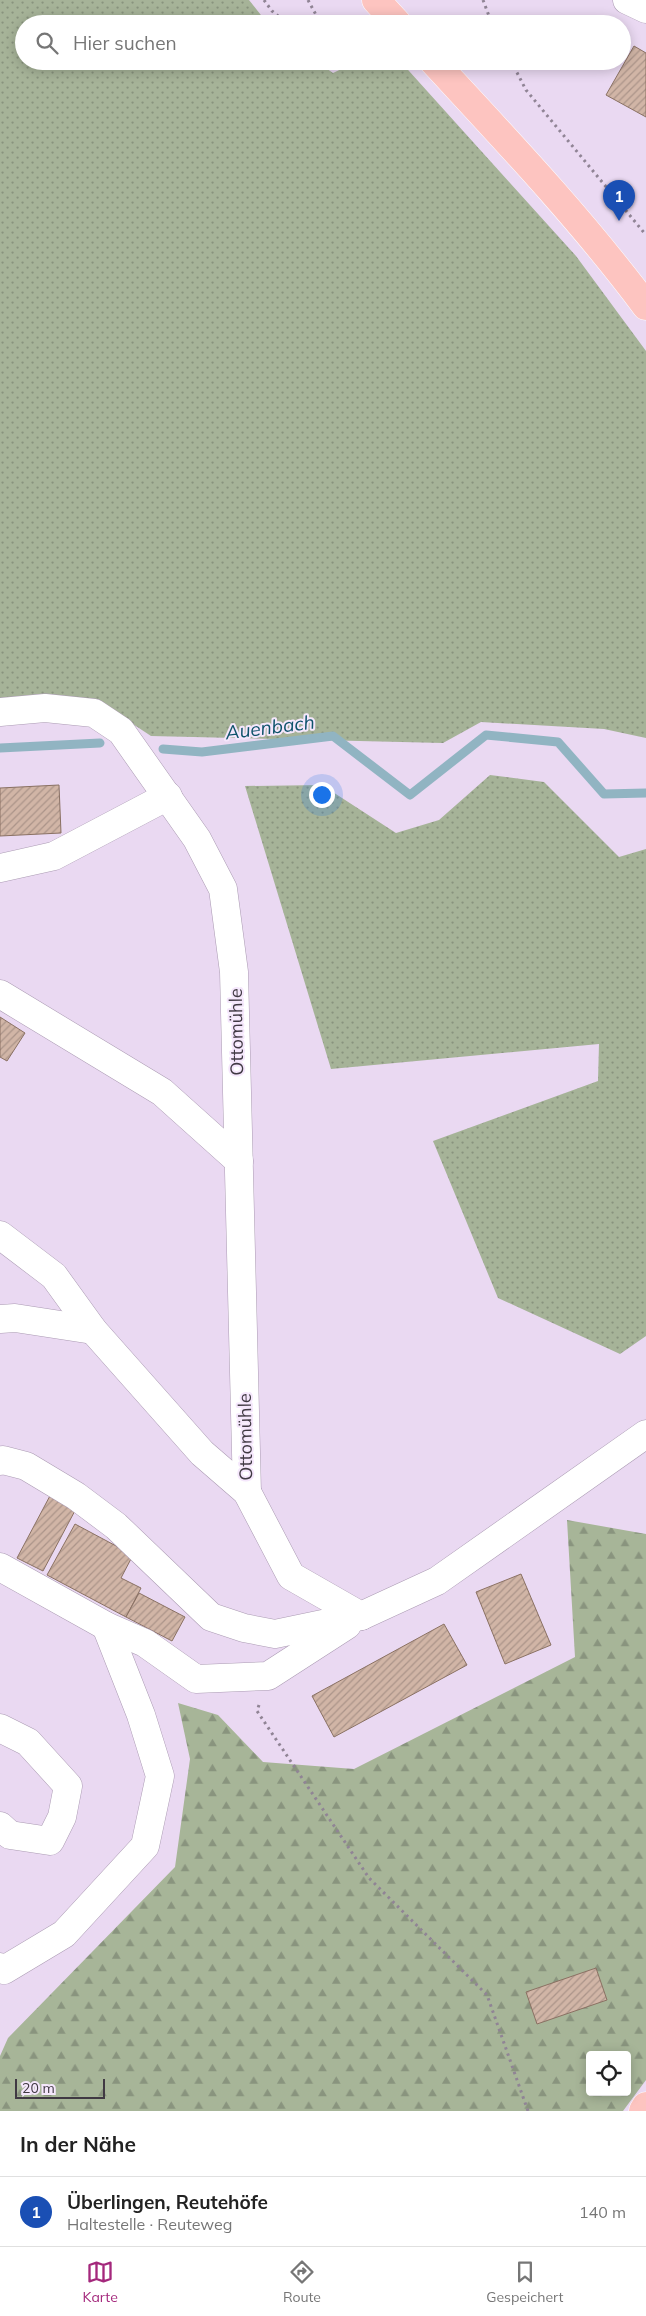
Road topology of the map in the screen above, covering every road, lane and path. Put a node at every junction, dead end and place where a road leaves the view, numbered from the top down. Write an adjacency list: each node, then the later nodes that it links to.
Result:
1 (264, 0): 7 (path)
2 (308, 0): 8 (path)
3 (376, 0): 9 (main road)
4 (483, 0): 10 (path)
5 (627, 0): 6 (street)
6 (646, 9)
7 (277, 15)
8 (316, 15)
9 (390, 15)
10 (489, 15)
11 (441, 70): 14 (main road)
12 (516, 70): 13 (path)
13 (646, 235)
14 (646, 306)
15 (0, 712): 16 (street, Ottomühle)
16 (168, 796): 17 (street); 19 (street, Ottomühle)
17 (0, 868)
18 (0, 994): 19 (street)
19 (239, 1162): 25 (street, Ottomühle)
20 (0, 1236): 22 (street, Ottomühle)
21 (0, 1319): 22 (street)
22 (93, 1330): 25 (street, Ottomühle)
23 (646, 1434): 27 (street)
24 (0, 1461): 27 (street)
25 (246, 1492): 27 (street, Ottomühle)
26 (1, 1569): 28 (street)
27 (361, 1616): 29 (street)
28 (106, 1626): 29 (street); 32 (street)
29 (268, 1676): 34 (path)
30 (0, 1728): 31 (street)
31 (0, 1826)
32 (1, 1973)
33 (646, 2106): 35 (main road)
34 (528, 2111)
35 (642, 2111)

